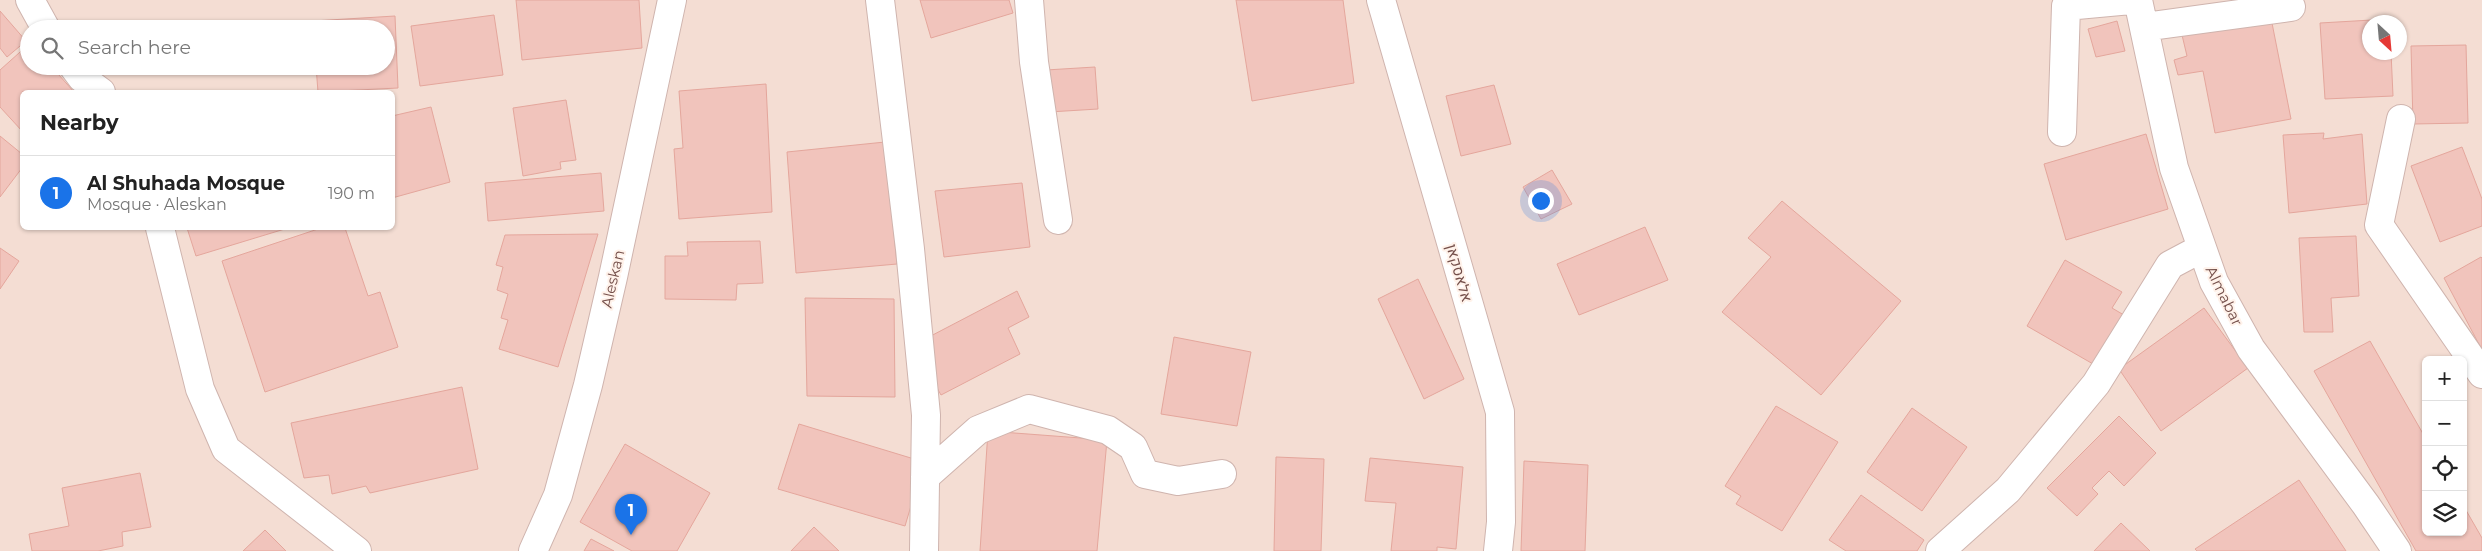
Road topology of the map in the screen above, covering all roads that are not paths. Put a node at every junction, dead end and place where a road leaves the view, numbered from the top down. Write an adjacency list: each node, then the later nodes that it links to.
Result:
1 (30, 0): 9 (street)
2 (672, 0): 22 (street, Aleskan)
3 (880, 0): 20 (street)
4 (1029, 0): 15 (street)
5 (1381, 0): 24 (street, אלאסקאן)
6 (2131, 0): 14 (street)
7 (2138, 0): 10 (street, Almabar)
8 (2291, 7): 10 (street)
9 (41, 20)
10 (2144, 27): 17 (street, Almabar)
11 (80, 75): 12 (street)
12 (98, 90)
13 (2402, 119): 18 (street)
14 (2062, 132)
15 (1058, 220)
16 (160, 230): 21 (street)
17 (2202, 248): 25 (street); 26 (street, Almabar)
18 (2482, 374)
19 (1222, 474): 20 (street)
20 (925, 478): 23 (street)
21 (357, 551)
22 (532, 551)
23 (924, 551)
24 (1498, 551)
25 (1940, 551)
26 (2397, 551)

